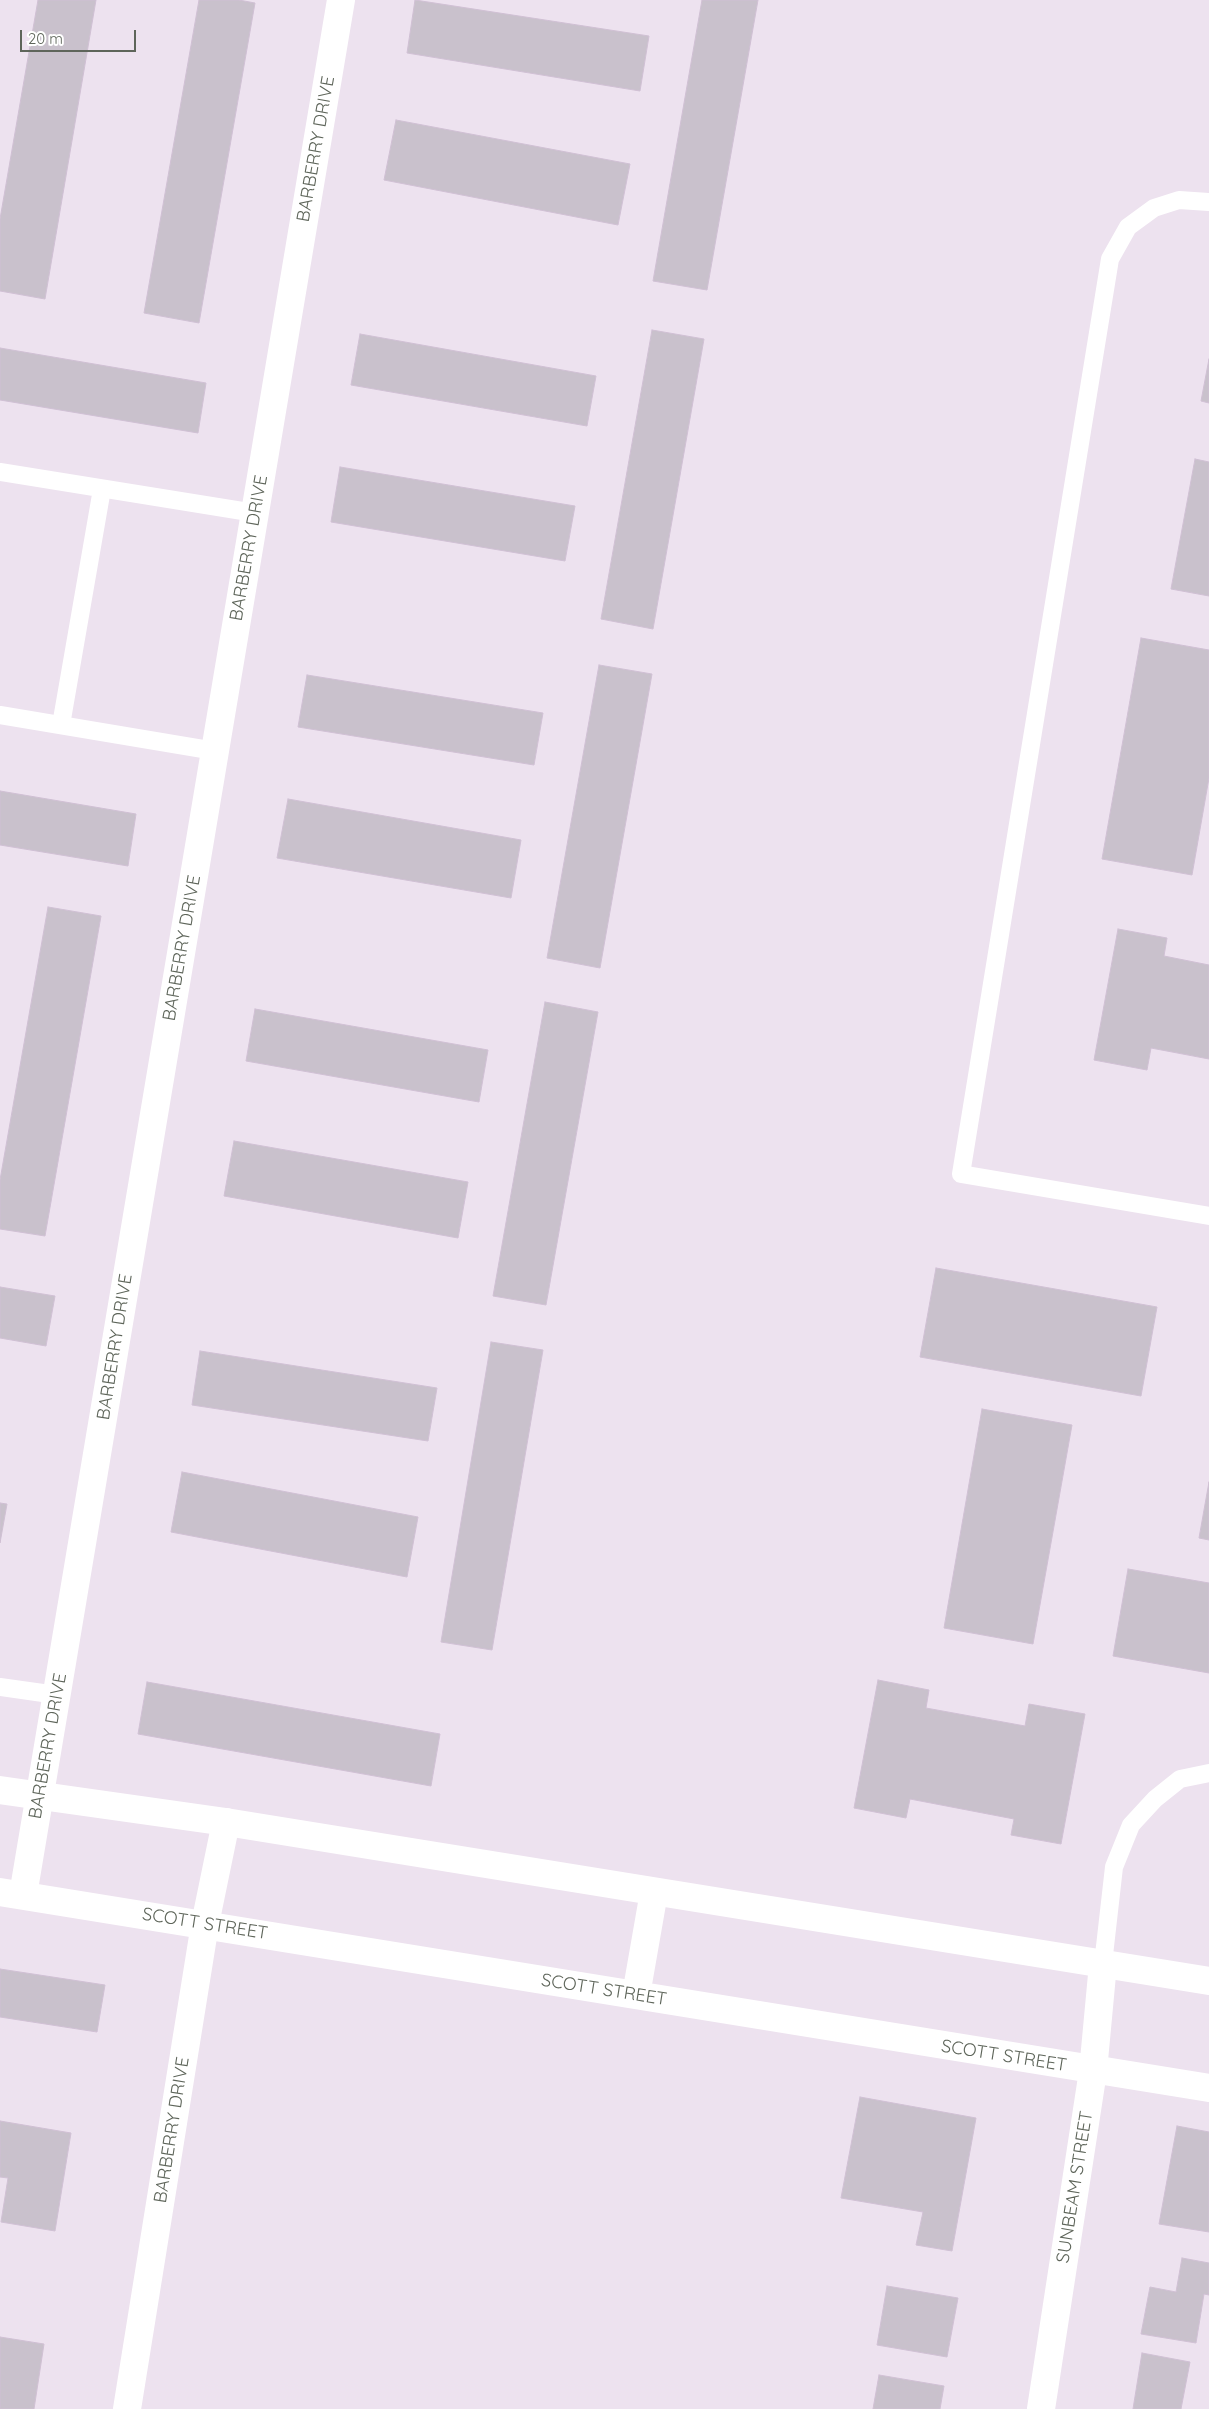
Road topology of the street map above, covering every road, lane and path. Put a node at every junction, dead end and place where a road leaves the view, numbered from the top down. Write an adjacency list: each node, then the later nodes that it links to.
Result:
1 (341, 0): 5 (street, BARBERRY DRIVE)
2 (1209, 202): 9 (lane)
3 (0, 472): 4 (lane)
4 (102, 489): 5 (lane); 7 (lane)
5 (255, 513): 8 (street, BARBERRY DRIVE)
6 (0, 715): 7 (lane)
7 (61, 725): 8 (lane)
8 (215, 751): 11 (street, BARBERRY DRIVE)
9 (1209, 1216)
10 (0, 1687): 11 (lane)
11 (57, 1694): 14 (street, BARBERRY DRIVE)
12 (1209, 1773): 19 (lane)
13 (0, 1790): 14 (street)
14 (40, 1795): 15 (street); 17 (street, BARBERRY DRIVE)
15 (226, 1822): 16 (street); 18 (street, BARBERRY DRIVE)
16 (654, 1892): 19 (street); 21 (street)
17 (12, 1893): 18 (street, SCOTT STREET)
18 (205, 1924): 21 (street, SCOTT STREET); 24 (street, BARBERRY DRIVE)
19 (1103, 1964): 20 (street); 22 (street, SUNBEAM STREET)
20 (1209, 1981)
21 (636, 1995): 22 (street, SCOTT STREET)
22 (1093, 2071): 23 (street, SCOTT STREET); 25 (street, SUNBEAM STREET)
23 (1209, 2088)
24 (127, 2409)
25 (1041, 2409)

